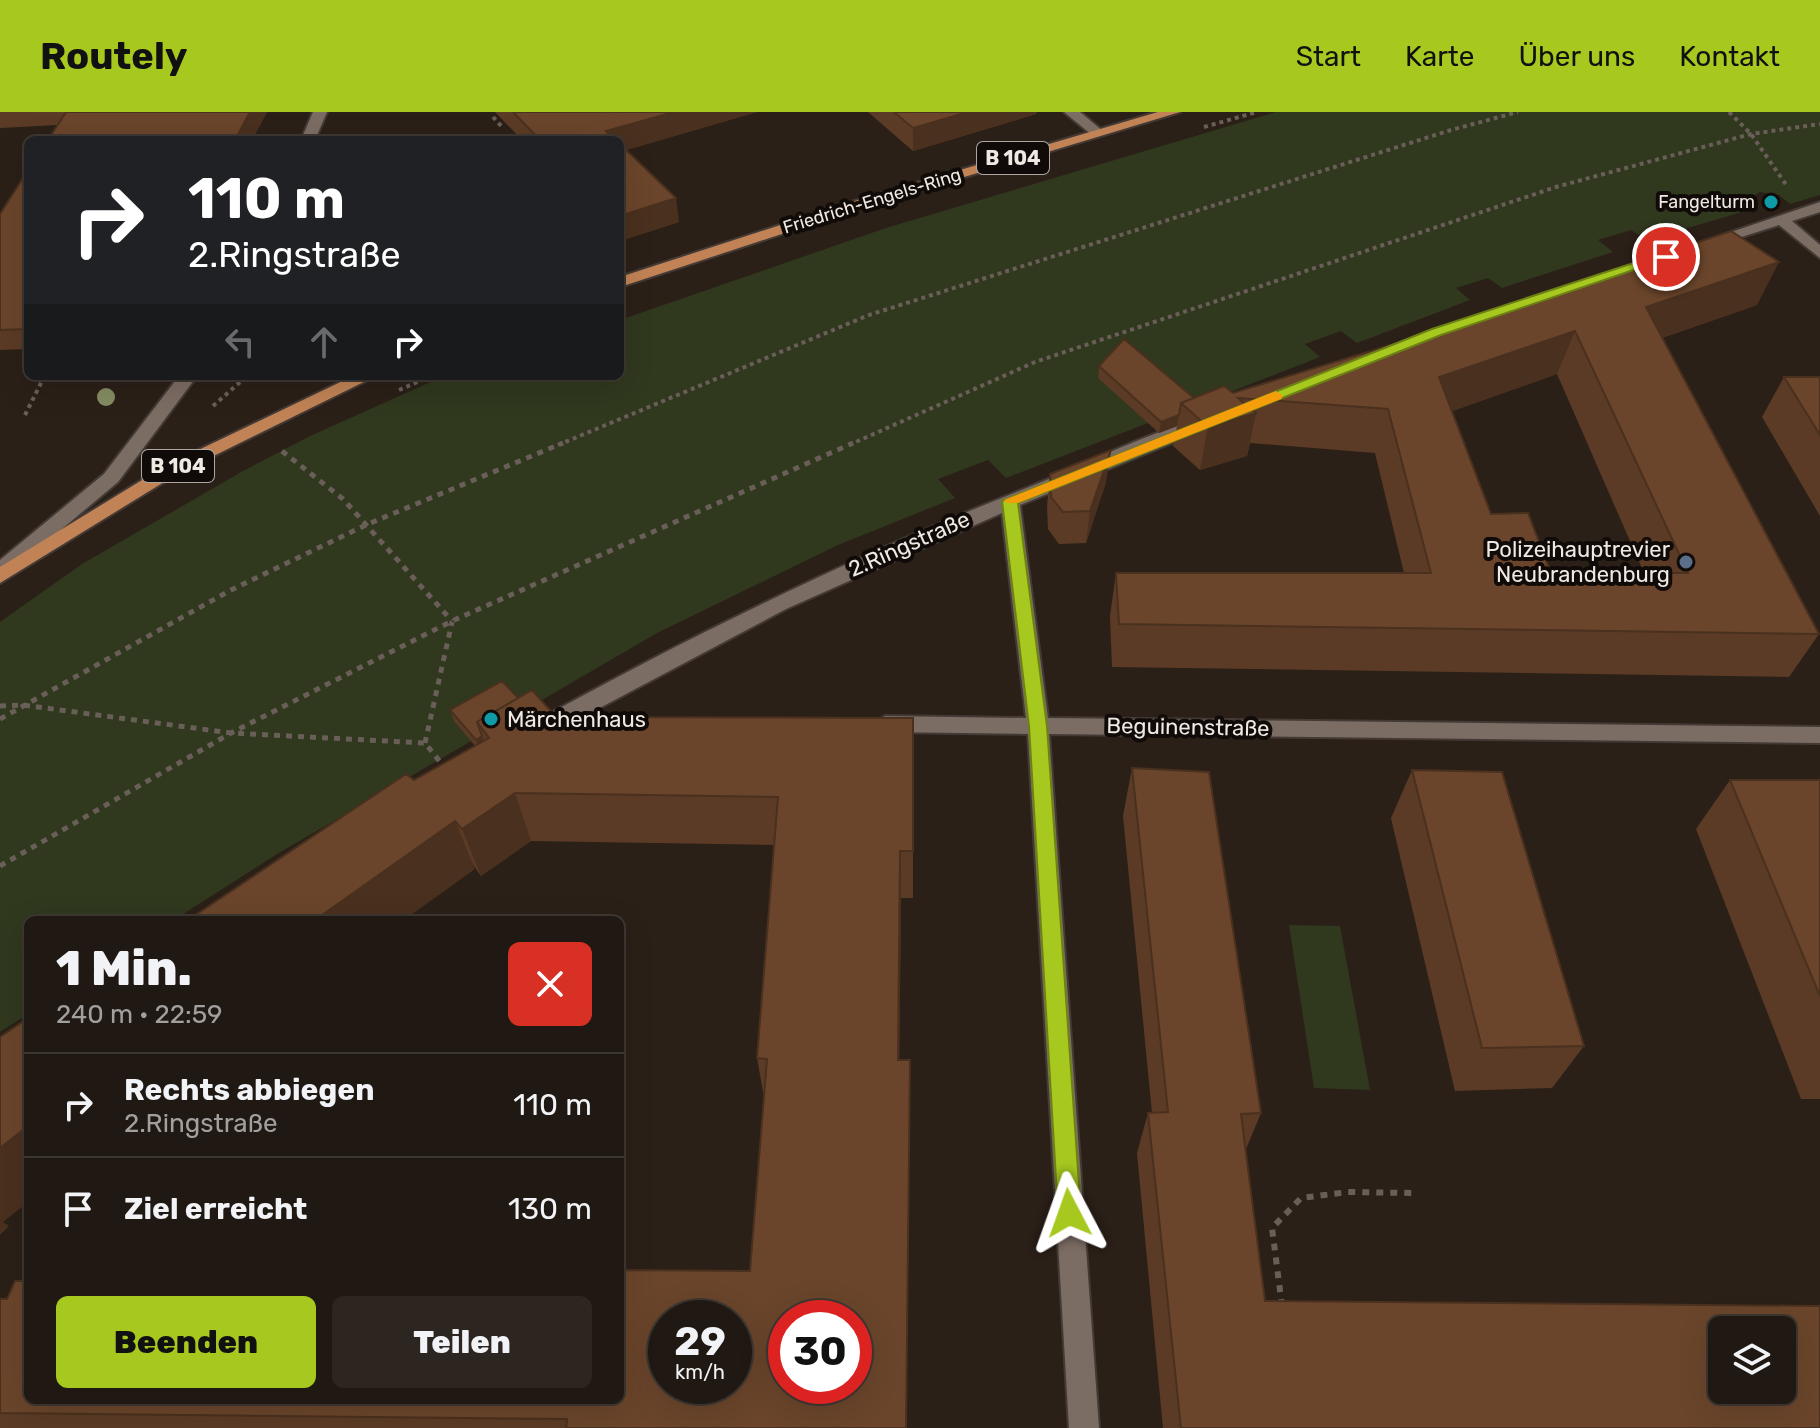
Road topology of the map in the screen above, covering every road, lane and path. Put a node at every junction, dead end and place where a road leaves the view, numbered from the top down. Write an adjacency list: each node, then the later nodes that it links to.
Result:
1 (320, 112): 11 (street)
2 (1071, 112): 9 (street)
3 (1173, 112): 9 (main road, Friedrich-Engels-Ring / B 104)
4 (1518, 112): 24 (path)
5 (1729, 112): 10 (path)
6 (493, 117): 8 (path)
7 (1820, 124): 10 (path)
8 (503, 128)
9 (1097, 132): 16 (main road, Friedrich-Engels-Ring / B 104)
10 (1751, 134): 12 (path); 26 (path)
11 (310, 136)
12 (1814, 209): 13 (street)
13 (1781, 219): 14 (street); 15 (street)
14 (1691, 249)
15 (1820, 253)
16 (624, 281)
17 (42, 380): 20 (path)
18 (186, 380): 25 (street)
19 (359, 380): 25 (main road, B 104)
20 (25, 415)
21 (1212, 421): 23 (street, 2.Ringstraße)
22 (275, 445): 24 (path)
23 (1010, 501): 30 (street, 2.Ringstraße); 33 (street)
24 (368, 524): 26 (path); 27 (path)
25 (0, 573)
26 (452, 621): 34 (path); 37 (path)
27 (23, 705): 28 (path); 29 (path); 34 (path)
28 (0, 706)
29 (0, 719)
30 (556, 720): 31 (street); 36 (street, 2.Ringstraße)
31 (602, 721)
32 (867, 724): 33 (street, Beguinenstraße)
33 (1038, 726): 35 (street, Beguinenstraße); 42 (street)
34 (231, 733): 37 (path); 39 (path)
35 (1820, 735)
36 (518, 742)
37 (425, 743): 38 (path)
38 (455, 779)
39 (0, 866)
40 (1414, 1193): 41 (path)
41 (1283, 1320)
42 (1084, 1428)

